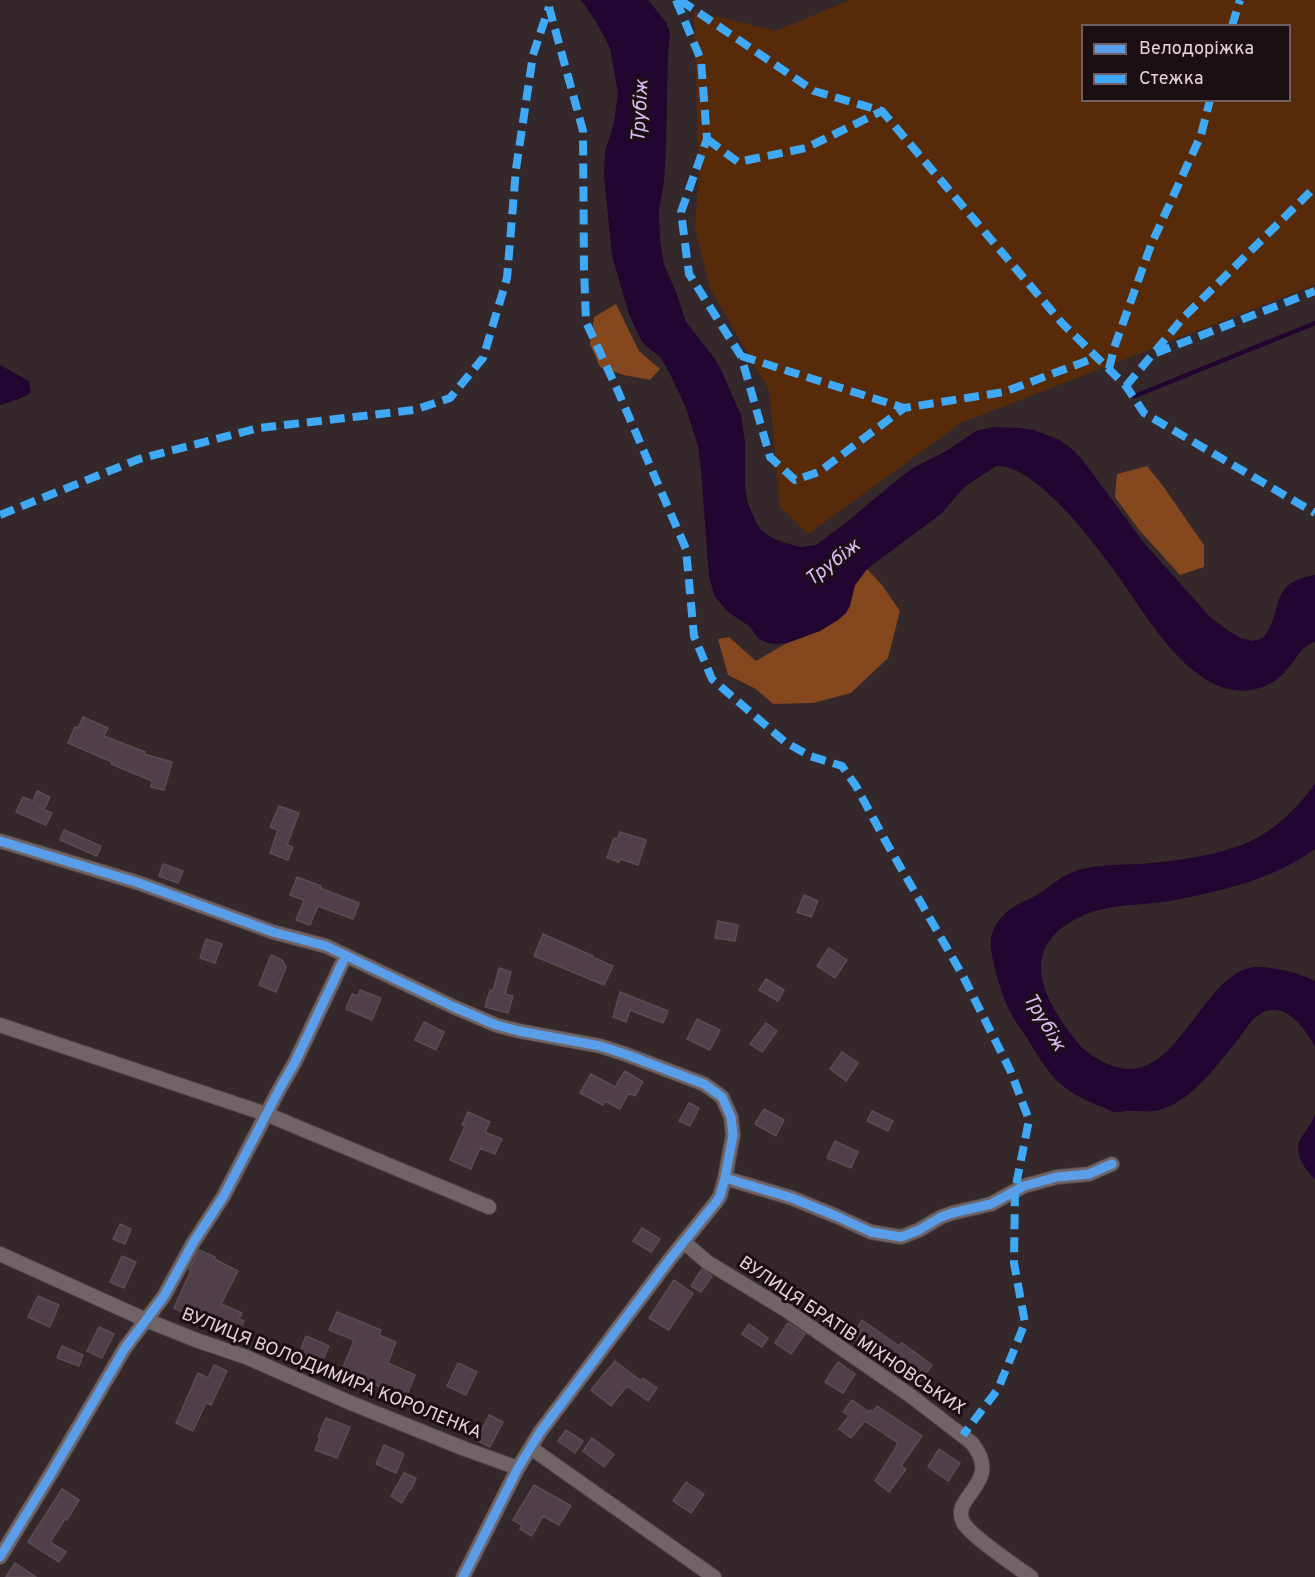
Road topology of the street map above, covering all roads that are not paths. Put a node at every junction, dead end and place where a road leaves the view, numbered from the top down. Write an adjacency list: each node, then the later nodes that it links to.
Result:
1 (0, 842): 2 (street)
2 (346, 955): 4 (street); 6 (street)
3 (0, 1025): 4 (street)
4 (266, 1114): 7 (street); 10 (street)
5 (1112, 1164): 6 (street)
6 (725, 1178): 8 (street)
7 (489, 1207)
8 (684, 1242): 11 (street); 16 (street, ВУЛИЦЯ БРАТІВ МІХНОВСЬКИХ)
9 (0, 1254): 10 (street, ВУЛИЦЯ ВОЛОДИМИРА КОРОЛЕНКА)
10 (146, 1320): 12 (street, ВУЛИЦЯ ВОЛОДИМИРА КОРОЛЕНКА); 13 (street)
11 (531, 1448): 12 (street); 15 (street)
12 (518, 1468): 14 (street)
13 (0, 1557)
14 (463, 1577)
15 (714, 1577)
16 (1031, 1577)

